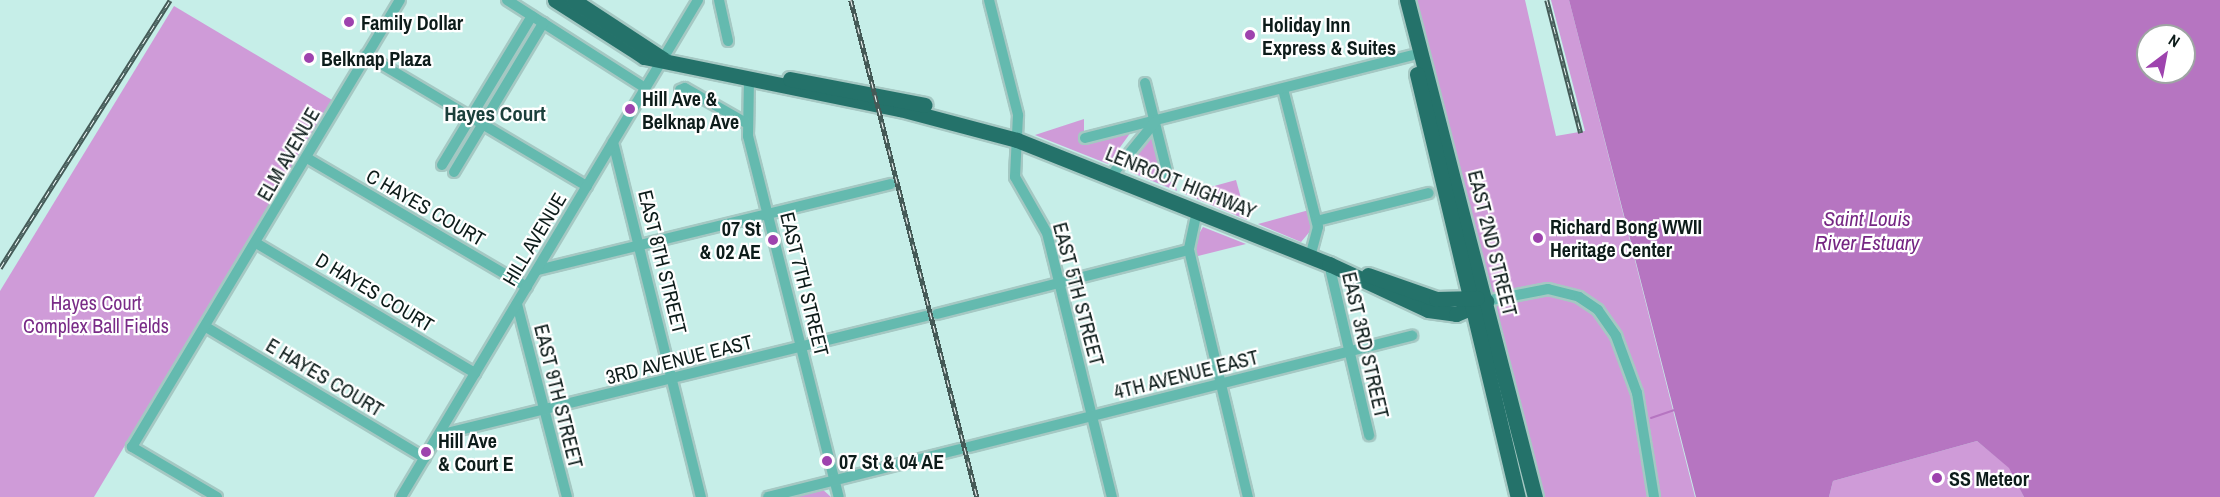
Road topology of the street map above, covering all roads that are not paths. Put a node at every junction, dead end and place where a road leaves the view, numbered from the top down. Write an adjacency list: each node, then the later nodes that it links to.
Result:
1 (400, 0): 14 (street, ELM AVENUE)
2 (507, 0): 10 (street)
3 (555, 0): 15 (highway, LENROOT HIGHWAY)
4 (573, 0): 15 (highway)
5 (698, 0): 15 (street, HILL AVENUE)
6 (719, 0): 12 (street)
7 (989, 0): 26 (street, EAST 5TH STREET)
8 (1398, 0): 13 (highway, EAST 2ND STREET)
9 (1407, 0): 13 (highway, EAST 2ND STREET)
10 (532, 15): 11 (street); 21 (street)
11 (543, 23): 18 (street); 24 (street)
12 (728, 41)
13 (1416, 54): 19 (street); 47 (highway, EAST 2ND STREET)
14 (366, 55): 21 (street); 28 (street, ELM AVENUE)
15 (663, 59): 16 (highway, LENROOT HIGHWAY); 18 (street, HILL AVENUE)
16 (749, 79): 23 (street, EAST 7TH STREET); 26 (highway, LENROOT HIGHWAY)
17 (1145, 83): 22 (street)
18 (645, 88): 27 (street, HILL AVENUE)
19 (1283, 89): 22 (street); 38 (street)
20 (680, 90): 23 (street)
21 (471, 117): 24 (street); 29 (street)
22 (1155, 121): 25 (street); 31 (street); 32 (street)
23 (746, 123): 37 (street, EAST 7TH STREET)
24 (482, 124): 30 (street); 34 (street)
25 (1084, 138)
26 (1017, 140): 32 (highway, LENROOT HIGHWAY); 45 (street, EAST 5TH STREET)
27 (613, 142): 34 (street, HILL AVENUE); 40 (street, EAST 8TH STREET)
28 (307, 158): 39 (street, ELM AVENUE); 46 (street, C HAYES COURT)
29 (442, 165)
30 (454, 172)
31 (1168, 175)
32 (1111, 176): 36 (highway, LENROOT HIGHWAY)
33 (891, 184): 37 (street)
34 (587, 186): 44 (street, HILL AVENUE)
35 (1429, 193): 38 (street)
36 (1197, 211): 41 (street); 42 (highway, LENROOT HIGHWAY)
37 (770, 217): 40 (street); 51 (street, EAST 7TH STREET)
38 (1317, 221): 42 (street)
39 (256, 243): 49 (street, ELM AVENUE); 53 (street, D HAYES COURT)
40 (641, 248): 44 (street); 54 (street, EAST 8TH STREET)
41 (1189, 250): 45 (street, 3RD AVENUE EAST); 55 (street)
42 (1310, 257): 43 (highway, LENROOT HIGHWAY)
43 (1329, 264): 47 (highway, LENROOT HIGHWAY); 52 (street, EAST 3RD STREET)
44 (538, 270): 46 (street, HILL AVENUE)
45 (1060, 284): 51 (street, 3RD AVENUE EAST); 57 (street, EAST 5TH STREET)
46 (527, 287): 48 (street, HILL AVENUE)
47 (1476, 302): 70 (highway, EAST 2ND STREET); 71 (highway, EAST 2ND STREET); 72 (street)
48 (517, 304): 53 (street, HILL AVENUE); 56 (street, EAST 9TH STREET)
49 (206, 327): 60 (street, E HAYES COURT); 63 (street, ELM AVENUE)
50 (1412, 336): 52 (street, 4TH AVENUE EAST)
51 (802, 347): 54 (street, 3RD AVENUE EAST); 61 (street, EAST 7TH STREET)
52 (1349, 352): 55 (street, 4TH AVENUE EAST); 59 (street, EAST 3RD STREET)
53 (476, 373): 58 (street, HILL AVENUE)
54 (674, 380): 56 (street, 3RD AVENUE EAST); 65 (street, EAST 8TH STREET)
55 (1219, 384): 57 (street, 4TH AVENUE EAST); 69 (street)
56 (544, 410): 58 (street, 3RD AVENUE EAST); 64 (street, EAST 9TH STREET)
57 (1093, 417): 61 (street, 4TH AVENUE EAST); 68 (street, EAST 5TH STREET)
58 (439, 435): 60 (street, HILL AVENUE)
59 (1369, 435)
60 (425, 458): 62 (street, HILL AVENUE)
61 (835, 480): 66 (street, 4TH AVENUE EAST); 67 (street, EAST 7TH STREET)
62 (402, 496)
63 (217, 497)
64 (567, 497)
65 (701, 497)
66 (768, 497)
67 (839, 497)
68 (1112, 497)
69 (1248, 497)
70 (1518, 497)
71 (1535, 497)
72 (1654, 497)

